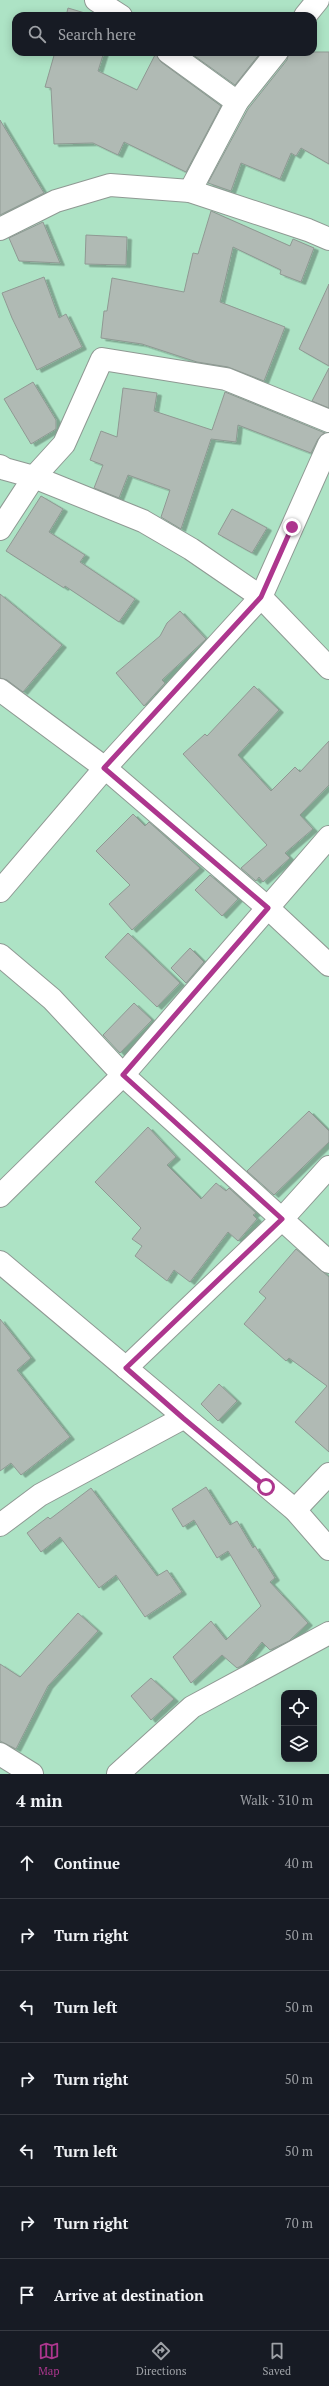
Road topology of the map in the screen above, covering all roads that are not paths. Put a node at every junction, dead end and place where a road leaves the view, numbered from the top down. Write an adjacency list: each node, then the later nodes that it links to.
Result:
1 (96, 0): 3 (street)
2 (318, 0): 4 (street)
3 (115, 12)
4 (309, 12)
5 (174, 56): 7 (street)
6 (274, 56): 7 (street)
7 (237, 102): 8 (street)
8 (190, 191): 9 (street); 10 (street)
9 (0, 229)
10 (329, 239)
11 (329, 421): 14 (street)
12 (329, 444): 16 (street)
13 (0, 466): 14 (street)
14 (34, 477): 15 (street); 16 (street)
15 (0, 529)
16 (261, 597): 17 (street); 19 (street)
17 (329, 668)
18 (0, 690): 19 (street)
19 (104, 768): 21 (street); 22 (street)
20 (329, 837): 22 (street)
21 (0, 891)
22 (268, 908): 24 (street); 25 (street)
23 (0, 955): 25 (street)
24 (329, 964)
25 (123, 1075): 27 (street); 28 (street)
26 (329, 1167): 28 (street)
27 (0, 1196)
28 (282, 1219): 30 (street); 31 (street)
29 (0, 1262): 31 (street)
30 (329, 1262)
31 (126, 1368): 32 (street)
32 (183, 1418): 34 (street); 35 (street)
33 (329, 1474): 34 (street)
34 (294, 1510): 36 (street)
35 (0, 1525)
36 (329, 1549)
37 (329, 1633): 40 (street)
38 (0, 1754): 39 (street)
39 (32, 1774)
40 (118, 1774)

